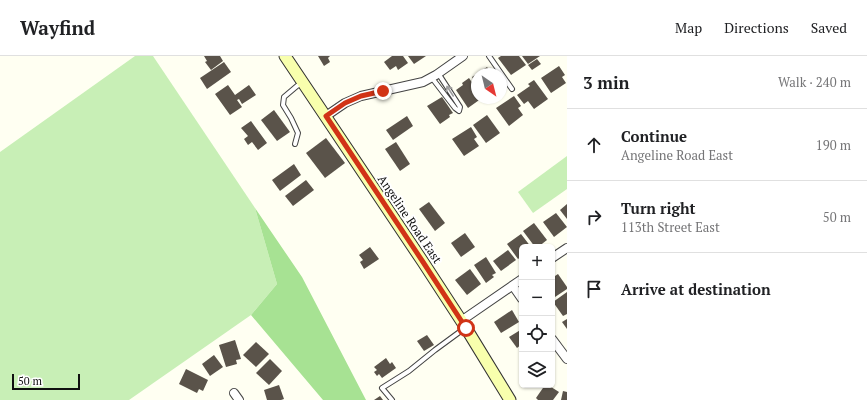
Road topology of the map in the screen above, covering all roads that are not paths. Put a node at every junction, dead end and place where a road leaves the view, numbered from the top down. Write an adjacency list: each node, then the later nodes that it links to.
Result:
1 (285, 56): 5 (street, Angeline Road East)
2 (463, 56): 4 (street)
3 (488, 56): 6 (lane)
4 (435, 75): 4 (lane, one-way to 4); 7 (street)
5 (303, 82): 7 (street, Angeline Road East); 8 (lane)
6 (512, 89)
7 (326, 116): 14 (street, Angeline Road East)
8 (295, 144)
9 (567, 248): 10 (street)
10 (555, 256)
11 (521, 280): 12 (street)
12 (513, 286): 13 (street); 14 (street)
13 (519, 294)
14 (463, 324): 19 (lane); 20 (street, Angeline Road East)
15 (555, 343): 16 (street)
16 (567, 360)
17 (234, 393): 18 (street)
18 (239, 400)
19 (392, 400)
20 (510, 400)

